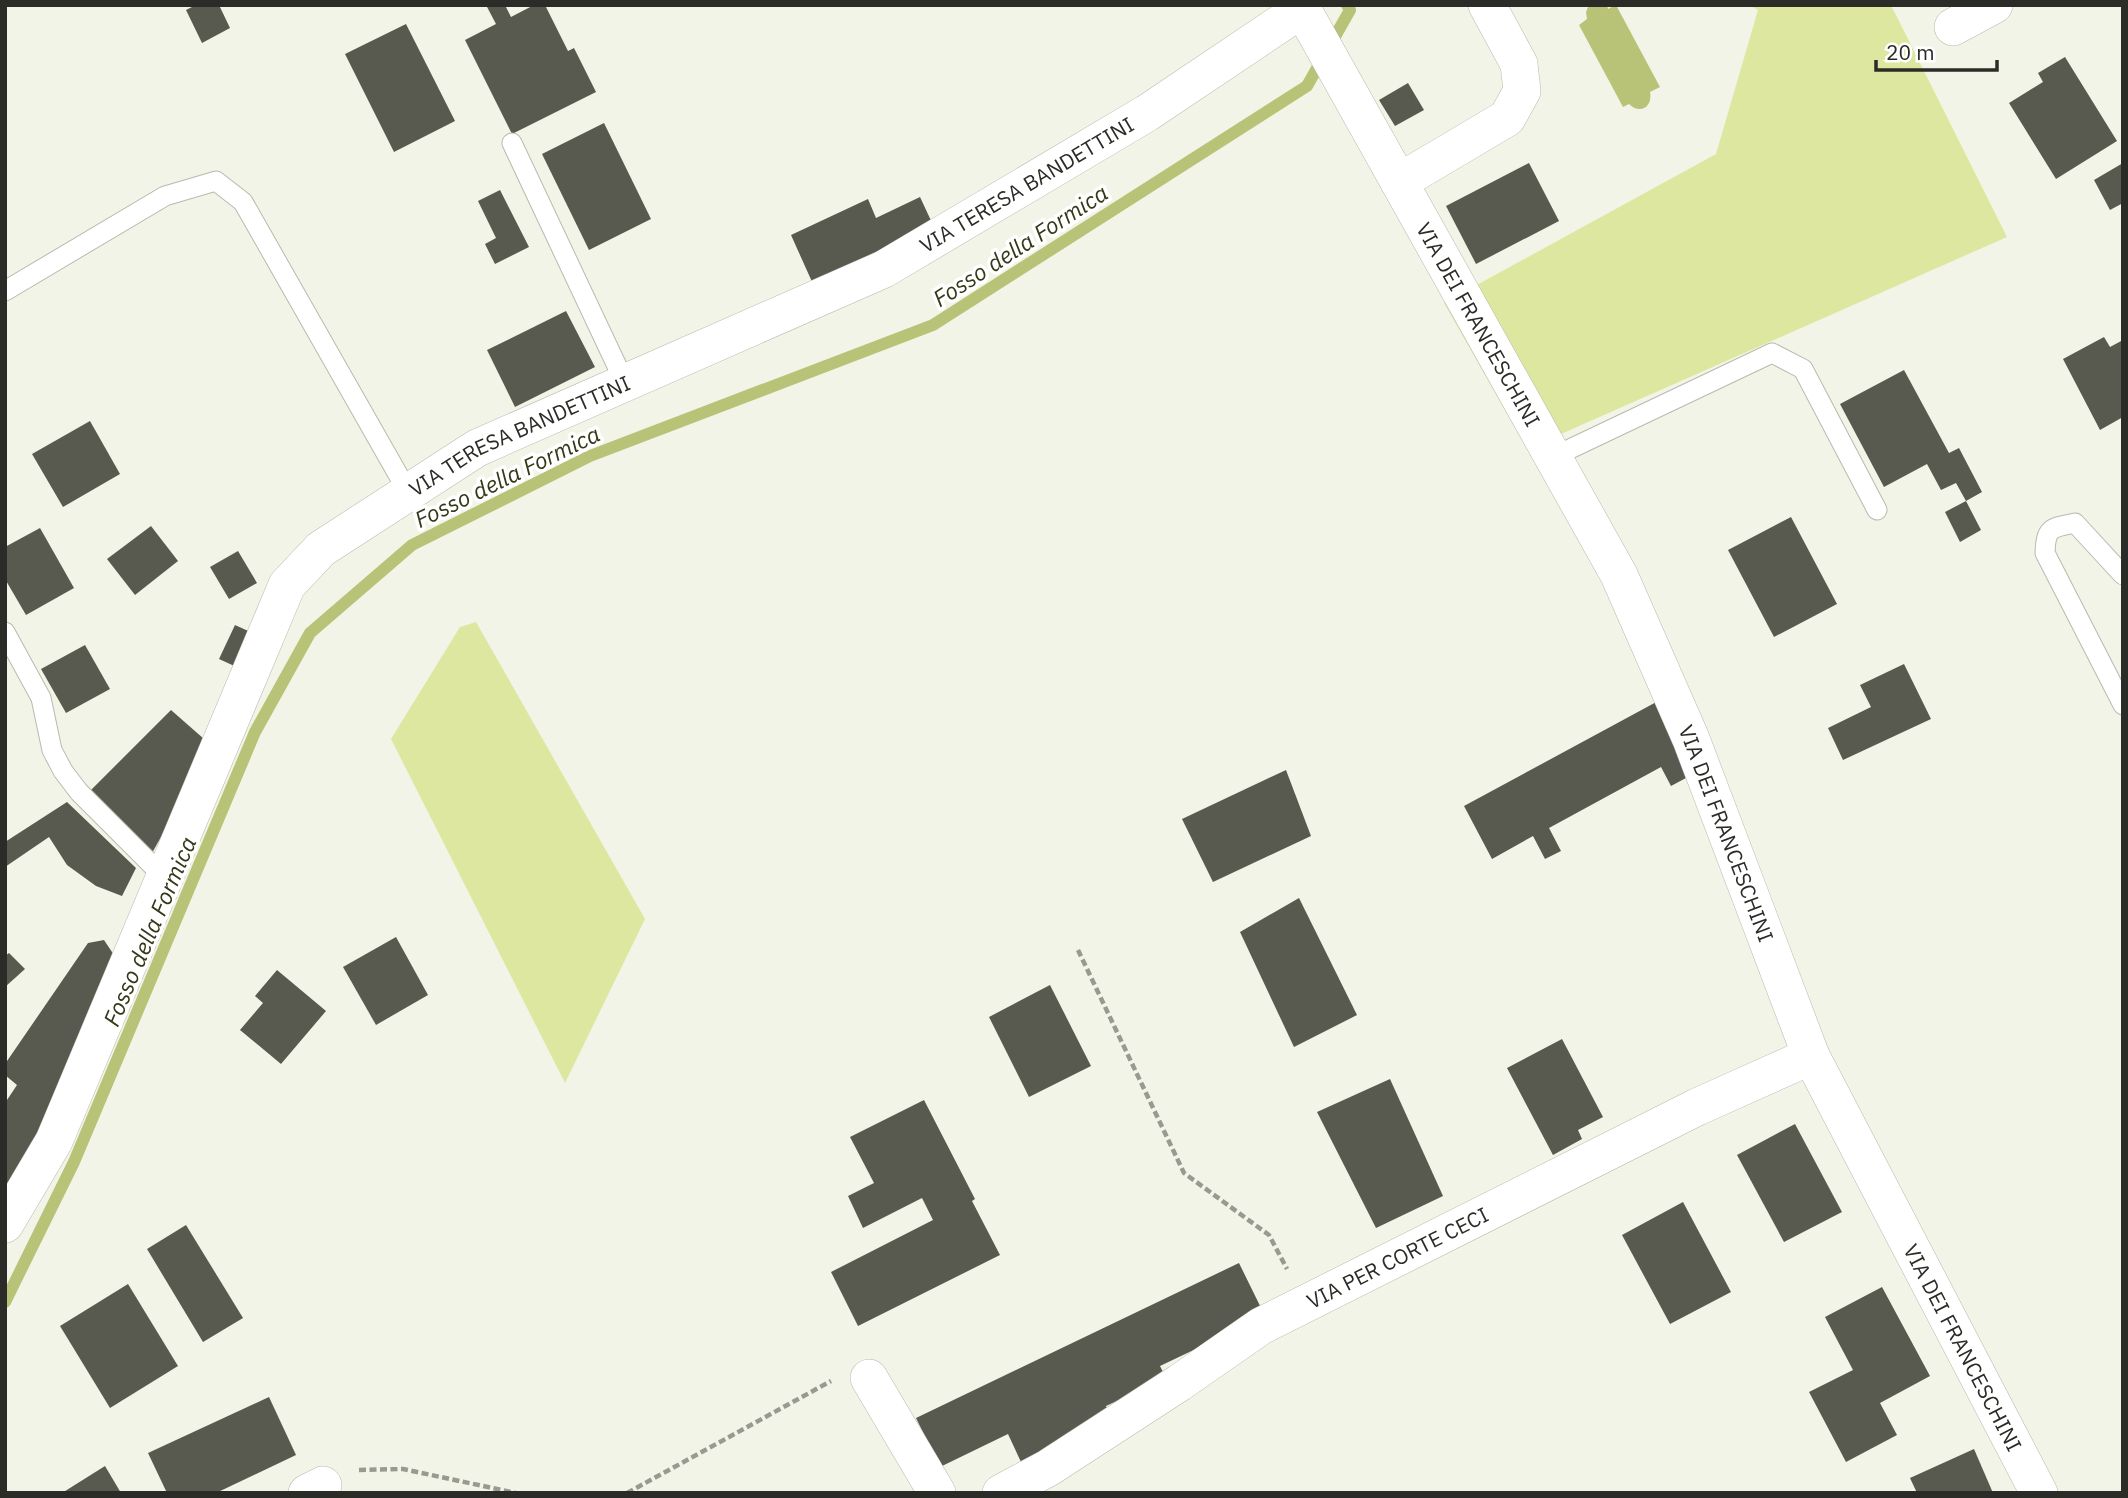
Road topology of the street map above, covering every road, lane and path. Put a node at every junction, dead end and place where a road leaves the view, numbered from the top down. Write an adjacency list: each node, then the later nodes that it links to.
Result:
1 (1994, 5): 4 (street)
2 (1301, 7): 6 (street, VIA DEI FRANCESCHINI); 8 (street, VIA TERESA BANDETTINI)
3 (1499, 9): 6 (street)
4 (1953, 27)
5 (512, 143): 8 (lane)
6 (1399, 182): 9 (street, VIA DEI FRANCESCHINI)
7 (5, 291): 10 (lane)
8 (625, 383): 10 (street, VIA TERESA BANDETTINI)
9 (1553, 457): 11 (lane); 17 (street, VIA DEI FRANCESCHINI)
10 (408, 492): 15 (street, VIA TERESA BANDETTINI)
11 (1877, 510)
12 (2123, 575): 14 (lane)
13 (5, 632): 15 (lane)
14 (2123, 705)
15 (164, 877): 18 (street, VIA TERESA BANDETTINI)
16 (1078, 950): 19 (path)
17 (1811, 1056): 19 (street, VIA PER CORTE CECI); 26 (street, VIA DEI FRANCESCHINI)
18 (5, 1224)
19 (1305, 1303): 25 (street, VIA PER CORTE CECI)
20 (869, 1378): 23 (path); 24 (street)
21 (315, 1489): 22 (path)
22 (516, 1493)
23 (627, 1493)
24 (937, 1493)
25 (1001, 1493)
26 (2039, 1493)

